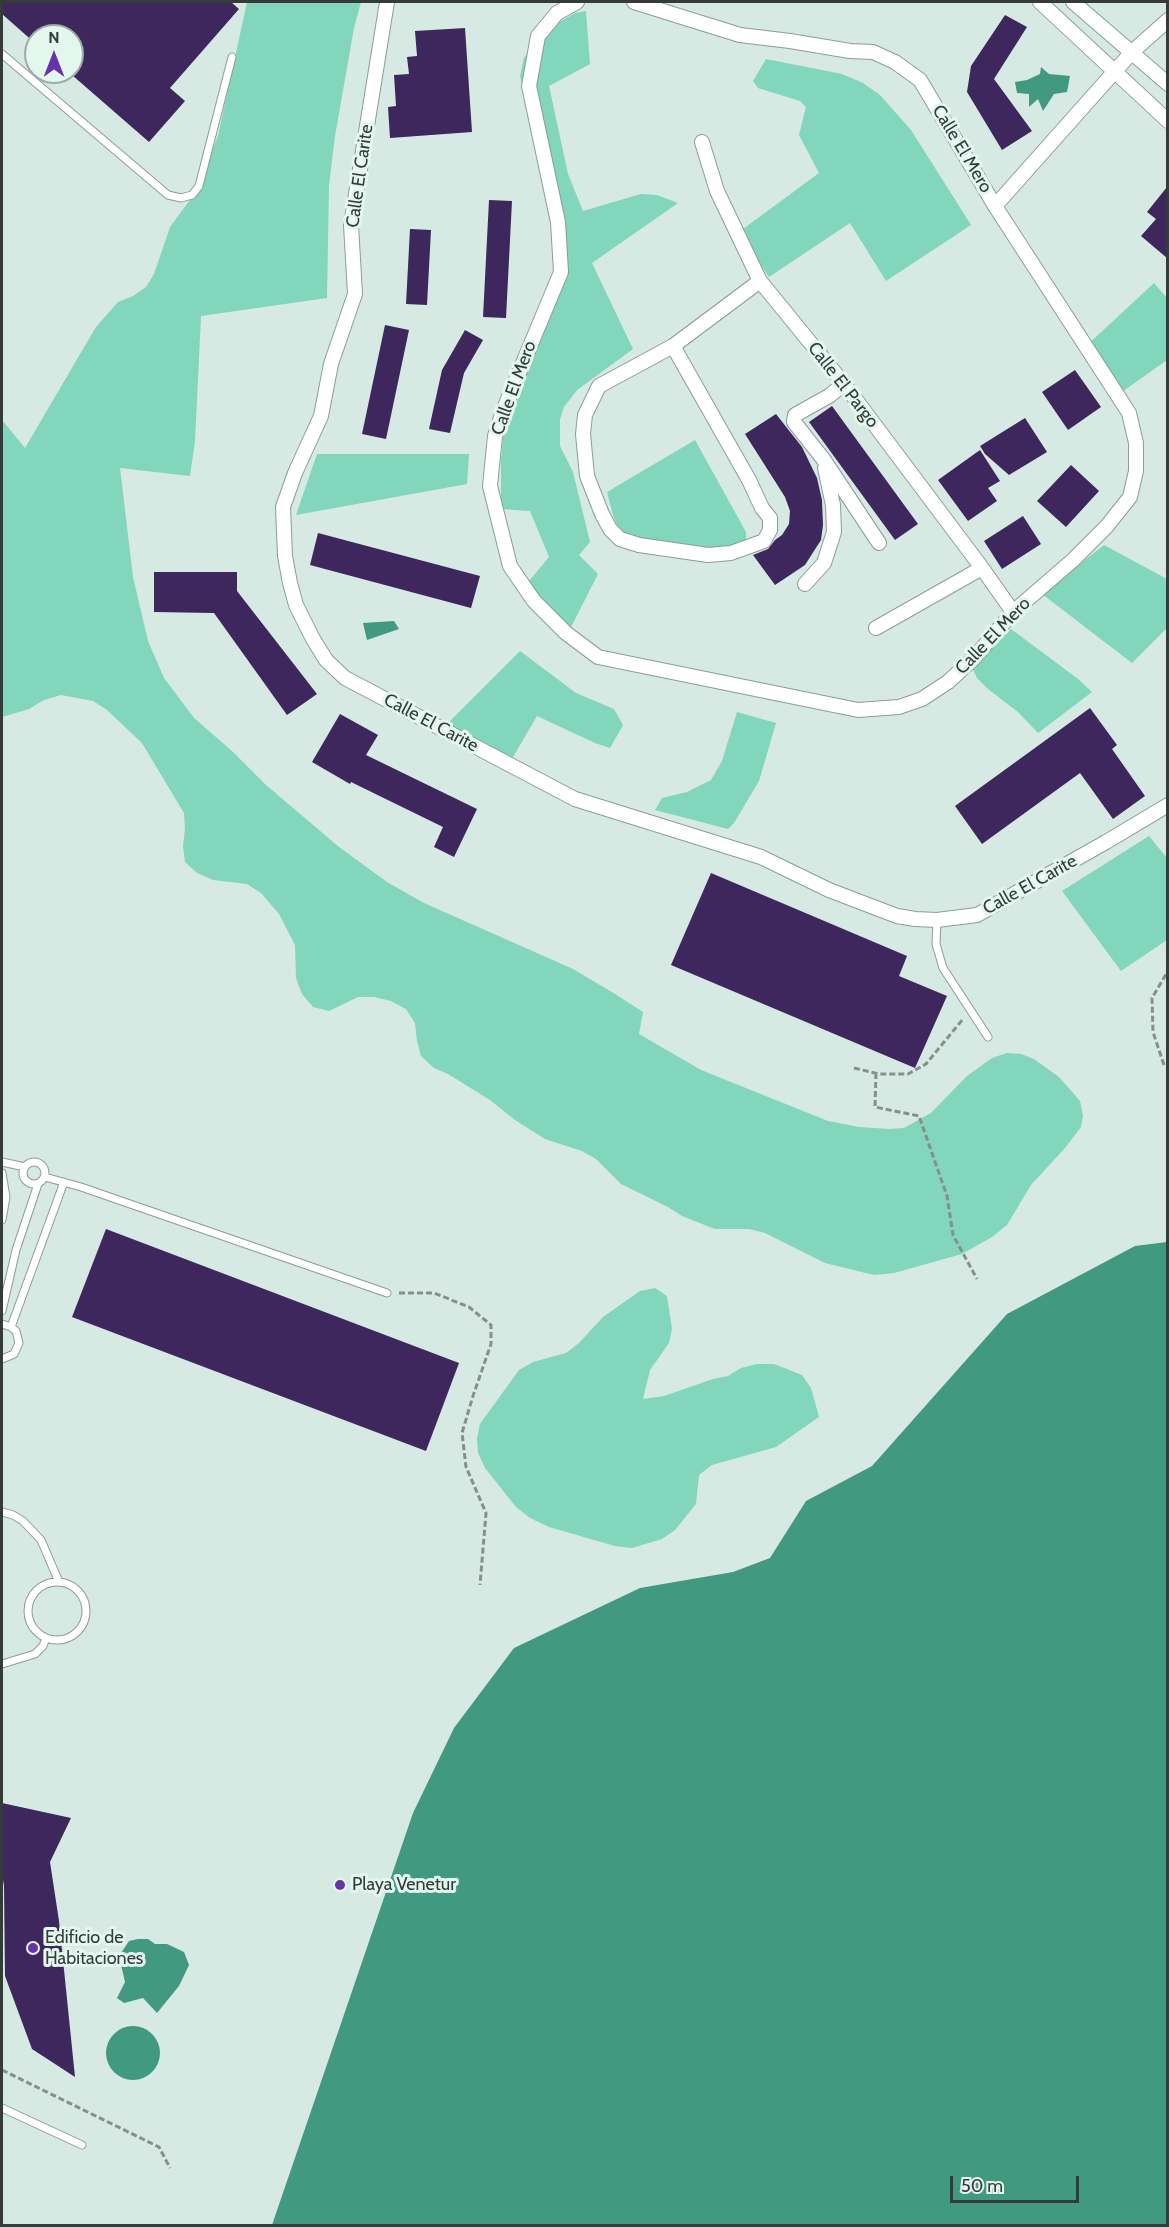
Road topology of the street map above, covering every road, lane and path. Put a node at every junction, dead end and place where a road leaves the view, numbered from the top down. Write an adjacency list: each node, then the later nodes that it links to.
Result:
1 (387, 2): 25 (street, Calle El Carite)
2 (577, 2): 22 (street, Calle El Mero)
3 (634, 2): 14 (street, Calle El Mero)
4 (1040, 2): 10 (street)
5 (1080, 4): 7 (street)
6 (1167, 20): 7 (street)
7 (1132, 52): 10 (street); 11 (street)
8 (2, 54): 9 (lane)
9 (232, 57)
10 (1114, 73): 12 (street); 14 (street)
11 (1167, 84)
12 (1167, 121)
13 (702, 142): 15 (street, Calle El Pargo)
14 (995, 206): 22 (street, Calle El Mero)
15 (760, 281): 16 (street); 17 (street, Calle El Pargo)
16 (673, 346): 16 (street)
17 (844, 384): 18 (street); 20 (street, Calle El Pargo)
18 (824, 460): 19 (street); 21 (street)
19 (879, 543)
20 (982, 568): 22 (street, Calle El Pargo); 23 (street)
21 (805, 584)
22 (1012, 612)
23 (876, 628)
24 (1167, 805): 25 (street, Calle El Carite)
25 (937, 921): 27 (lane)
26 (1167, 971): 29 (path)
27 (970, 1010): 28 (lane); 31 (path)
28 (988, 1037)
29 (1164, 1065)
30 (854, 1068): 31 (path)
31 (876, 1073): 39 (path)
32 (2, 1162): 33 (lane)
33 (25, 1167): 35 (lane); 37 (lane)
34 (2, 1173): 38 (lane)
35 (45, 1177): 36 (lane); 37 (lane)
36 (64, 1182): 40 (lane); 43 (lane)
37 (38, 1184): 41 (lane)
38 (2, 1220)
39 (977, 1279)
40 (387, 1293): 47 (path)
41 (2, 1311)
42 (2, 1324): 43 (lane)
43 (11, 1327): 44 (lane)
44 (2, 1359)
45 (2, 1512): 46 (lane)
46 (59, 1582): 48 (lane); 48 (lane)
47 (480, 1584)
48 (46, 1638): 49 (lane)
49 (2, 1664)
50 (2, 2070): 53 (path)
51 (2, 2108): 52 (lane)
52 (82, 2145)
53 (170, 2169)

